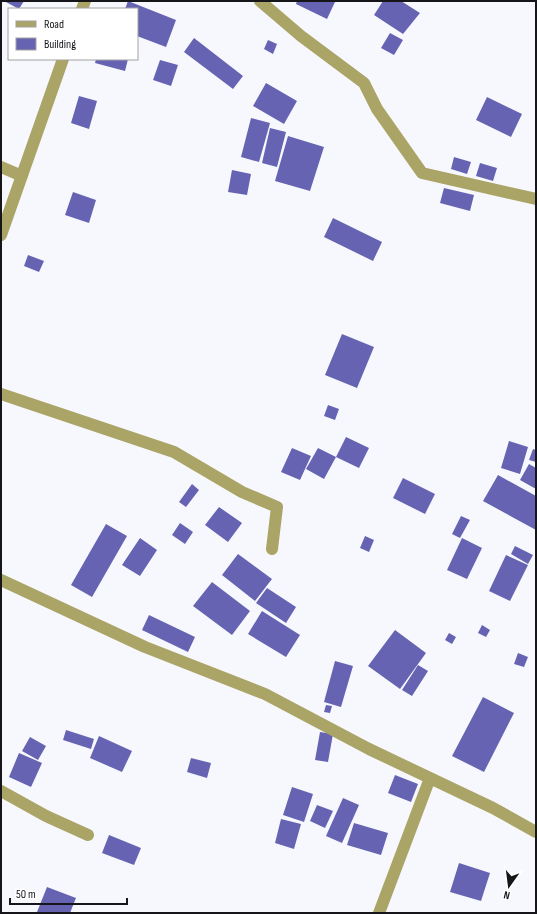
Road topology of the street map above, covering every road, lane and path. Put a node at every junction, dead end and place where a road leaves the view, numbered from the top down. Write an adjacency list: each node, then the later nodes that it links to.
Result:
1 (260, 1): 5 (street)
2 (63, 60): 4 (street)
3 (1, 167): 4 (street)
4 (22, 176): 6 (street)
5 (536, 199)
6 (1, 235)
7 (1, 394): 8 (street)
8 (272, 549)
9 (1, 580): 10 (street)
10 (430, 778): 12 (street); 14 (street)
11 (1, 791): 13 (street)
12 (536, 832)
13 (88, 835)
14 (379, 913)

